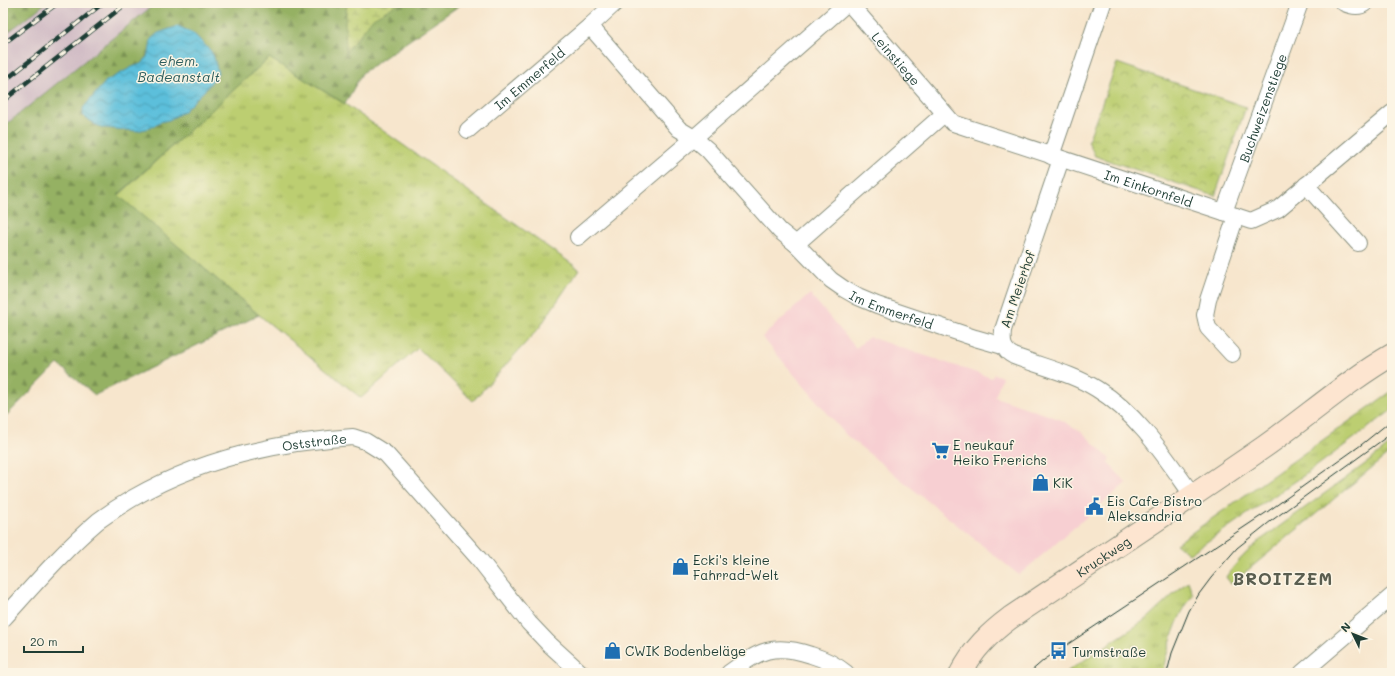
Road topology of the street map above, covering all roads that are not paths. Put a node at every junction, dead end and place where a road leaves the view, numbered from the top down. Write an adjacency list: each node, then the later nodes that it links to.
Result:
1 (615, 3): 7 (street, Im Emmerfeld)
2 (848, 3): 9 (street, Leinstiege); 11 (street, Leinstiege)
3 (1103, 3): 12 (street)
4 (1300, 3): 14 (street, Buchweizenstiege)
5 (1344, 3): 6 (street)
6 (1365, 3)
7 (590, 26): 10 (street, Im Emmerfeld); 11 (street, Im Emmerfeld)
8 (1392, 113): 13 (street, Im Einkornfeld)
9 (944, 114): 12 (street, Leinstiege); 16 (street)
10 (468, 130)
11 (694, 138): 15 (street); 16 (street, Im Emmerfeld)
12 (1061, 159): 14 (street, Im Einkornfeld); 19 (street, Am Meierhof)
13 (1306, 185): 14 (street, Im Einkornfeld); 17 (street)
14 (1230, 214): 20 (street)
15 (578, 237)
16 (796, 244): 19 (street, Im Emmerfeld)
17 (1358, 244)
18 (1392, 342): 22 (street, Kruckweg)
19 (1003, 346): 23 (street, Am Meierhof)
20 (1232, 354)
21 (1392, 355): 22 (street, Kruckweg)
22 (1373, 366): 23 (street, Kruckweg)
23 (1193, 496): 29 (street, Kruckweg)
24 (1392, 596): 30 (street)
25 (3, 619): 26 (street, Oststraße)
26 (581, 673)
27 (729, 673): 28 (street)
28 (846, 673)
29 (961, 673)
30 (1302, 673)

